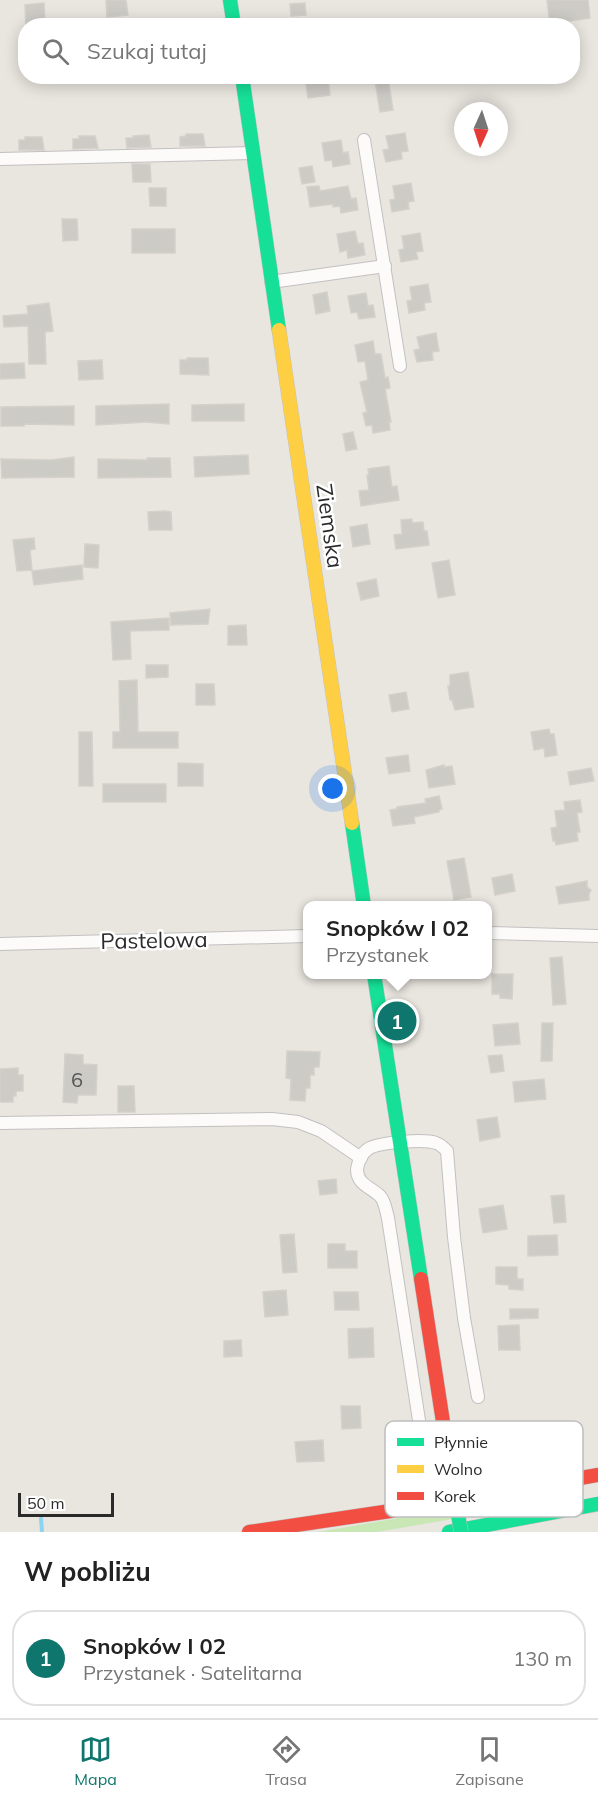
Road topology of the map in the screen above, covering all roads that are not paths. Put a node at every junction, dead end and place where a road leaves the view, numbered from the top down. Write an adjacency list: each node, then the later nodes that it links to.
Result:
1 (230, 0): 2 (main road)
2 (233, 18)
3 (243, 84): 5 (main road, Ziemska)
4 (364, 140): 7 (street)
5 (253, 153): 6 (street); 8 (main road, Ziemska)
6 (0, 159)
7 (384, 266): 8 (street); 9 (street)
8 (271, 282): 10 (main road, Ziemska)
9 (400, 366)
10 (363, 901)
11 (492, 933): 13 (street)
12 (303, 936): 14 (street, Pastelowa)
13 (598, 936)
14 (0, 944)
15 (375, 979): 17 (main road)
16 (0, 1124): 18 (street)
17 (400, 1143): 18 (street); 19 (street); 21 (main road, bridge)
18 (360, 1158): 20 (street)
19 (478, 1397)
20 (419, 1421)
21 (443, 1421)
22 (598, 1475): 23 (main road)
23 (583, 1478)
24 (598, 1504): 25 (main road)
25 (583, 1507)
26 (385, 1512): 29 (main road)
27 (458, 1517): 31 (main road, bridge)
28 (529, 1517): 30 (main road)
29 (249, 1532)
30 (449, 1532)
31 (461, 1532)

